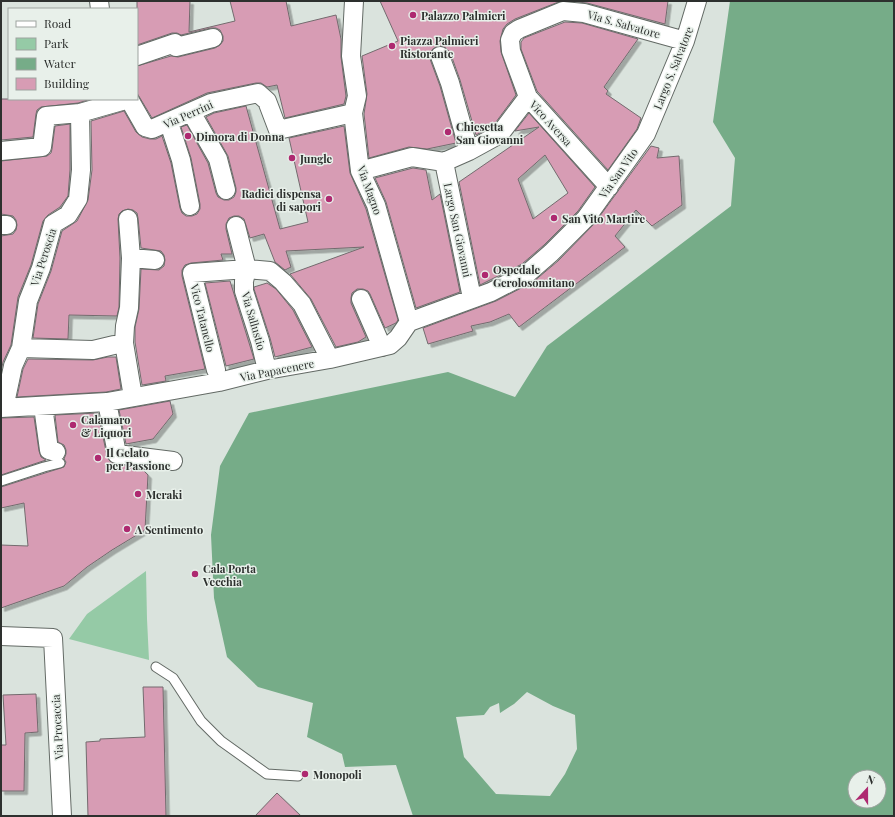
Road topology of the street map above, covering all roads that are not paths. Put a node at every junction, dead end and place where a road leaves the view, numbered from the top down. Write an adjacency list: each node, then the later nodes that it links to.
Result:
1 (354, 1): 14 (street, Via Magno)
2 (697, 1): 5 (street, Largo S. Salvatore)
3 (563, 11): 5 (street, Via S. Salvatore); 8 (street, Vico Aversa)
4 (213, 38): 6 (street)
5 (685, 41): 16 (street, Largo S. Salvatore)
6 (138, 56)
7 (440, 56): 18 (street)
8 (528, 97): 18 (street); 21 (street, Vico Aversa)
9 (123, 100): 11 (street, Via Perrini)
10 (130, 100): 15 (street, Via Perrini)
11 (110, 102): 13 (street)
12 (191, 112): 14 (street, Via Perrini); 15 (street, Via Perrini); 22 (street)
13 (80, 113): 17 (street); 34 (street, Via Peroscia)
14 (353, 113): 20 (street, Via Magno)
15 (169, 123): 23 (street)
16 (646, 134): 21 (street, Via San Vito)
17 (1, 151)
18 (469, 151): 19 (street)
19 (444, 162): 20 (street); 29 (street, Largo San Giovanni)
20 (360, 171): 31 (street, Via Magno)
21 (609, 187): 29 (street, Via San Vito)
22 (226, 190)
23 (190, 206)
24 (128, 219): 26 (street)
25 (236, 226): 28 (street, Via Sallustio)
26 (131, 258): 27 (street); 38 (street)
27 (155, 260)
28 (247, 269): 35 (street); 36 (street, Via Sallustio); 37 (street, Vico Tatanello)
29 (472, 298): 31 (street, Via San Vito)
30 (361, 299): 33 (street)
31 (409, 322): 33 (street, Via Papacenere)
32 (114, 345): 34 (street)
33 (382, 347): 35 (street, Via Papacenere)
34 (20, 348): 41 (street, Via Peroscia)
35 (330, 360): 36 (street, Via Papacenere)
36 (267, 370): 37 (street, Via Papacenere)
37 (217, 375): 38 (street, Via Papacenere)
38 (133, 397): 39 (street, Via Papacenere)
39 (107, 402): 40 (street, Via Papacenere); 43 (street)
40 (43, 406): 41 (street, Via Papacenere); 42 (street)
41 (2, 408)
42 (58, 458): 44 (lane)
43 (173, 460)
44 (1, 481)
45 (1, 636): 48 (street, Via Procaccia)
46 (156, 667): 47 (lane)
47 (298, 776)
48 (62, 816)

